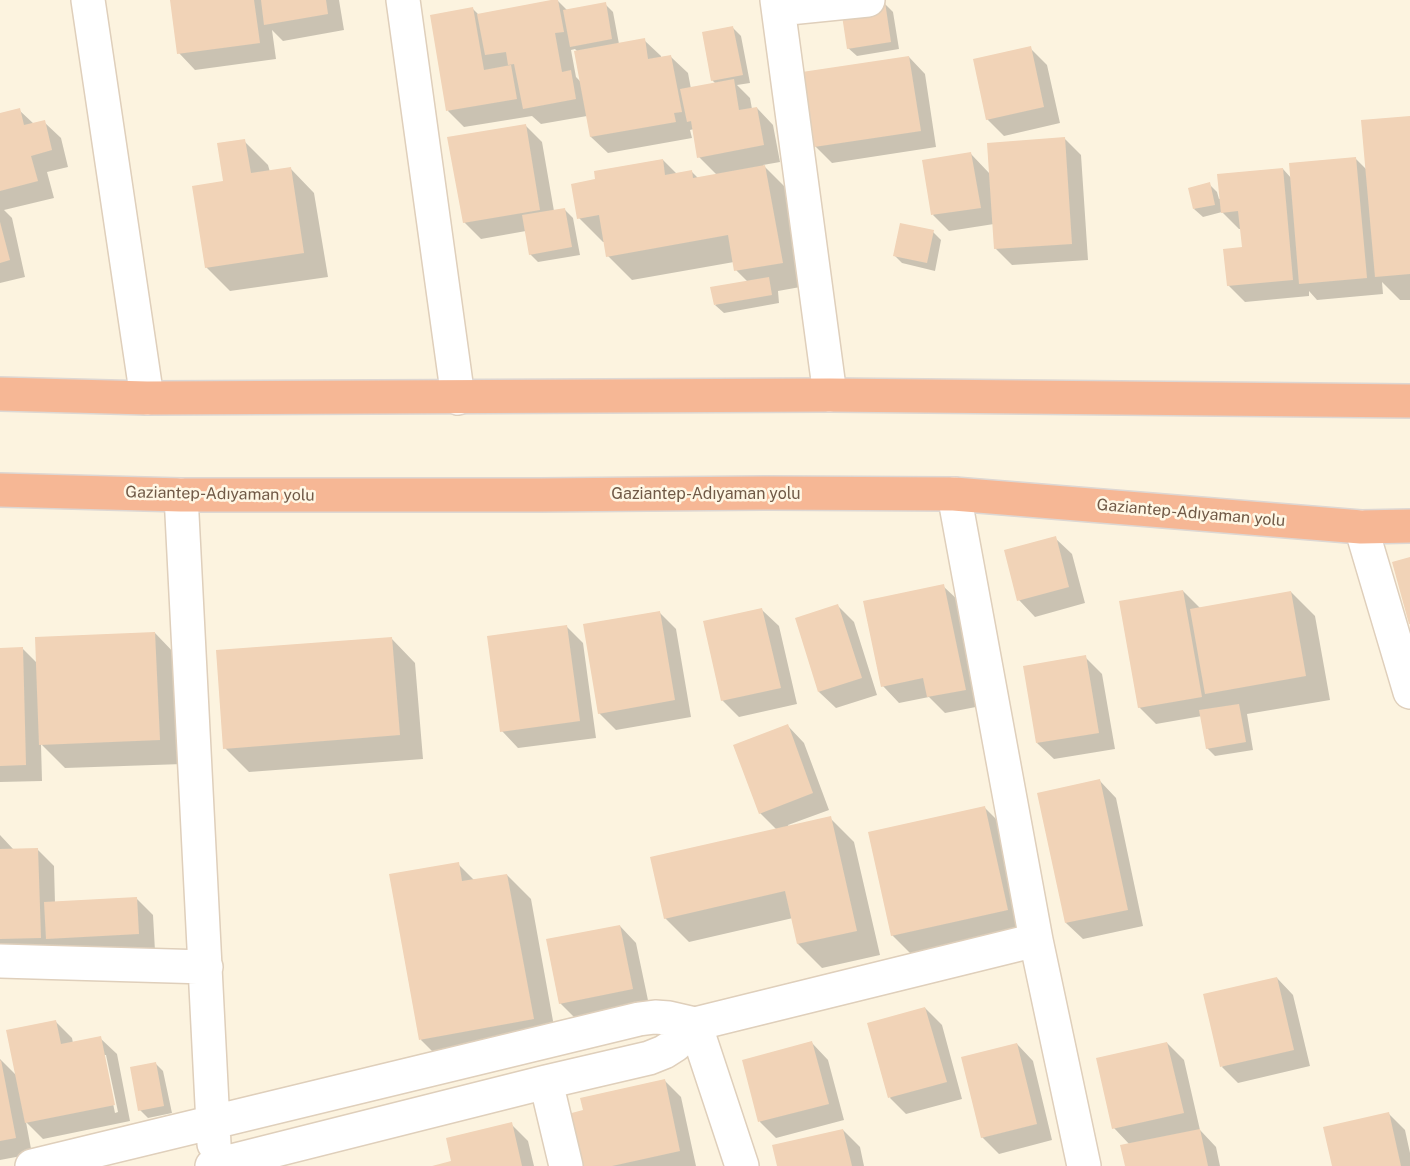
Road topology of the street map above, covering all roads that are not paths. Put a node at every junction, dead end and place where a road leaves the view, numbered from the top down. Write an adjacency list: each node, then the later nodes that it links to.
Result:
1 (88, 0): 7 (street)
2 (403, 0): 8 (street)
3 (867, 0): 4 (street)
4 (778, 5): 6 (street)
5 (0, 394): 7 (highway)
6 (830, 395): 8 (highway); 9 (highway)
7 (147, 398): 8 (highway)
8 (458, 398)
9 (1410, 401)
10 (0, 490): 12 (highway, Gaziantep-Adıyaman yolu)
11 (954, 494): 12 (highway, Gaziantep-Adıyaman yolu); 14 (highway, Gaziantep-Adıyaman yolu); 16 (street)
12 (181, 495): 18 (street)
13 (1410, 526): 14 (highway, Gaziantep-Adıyaman yolu)
14 (1361, 527): 15 (street)
15 (1410, 692)
16 (1036, 940): 19 (street); 26 (street)
17 (0, 961): 18 (street)
18 (206, 967): 21 (street)
19 (695, 1024): 20 (street); 21 (street); 25 (street)
20 (546, 1082): 23 (street); 24 (street)
21 (214, 1123): 22 (street); 23 (street)
22 (32, 1166)
23 (214, 1166)
24 (566, 1166)
25 (742, 1166)
26 (1084, 1166)

